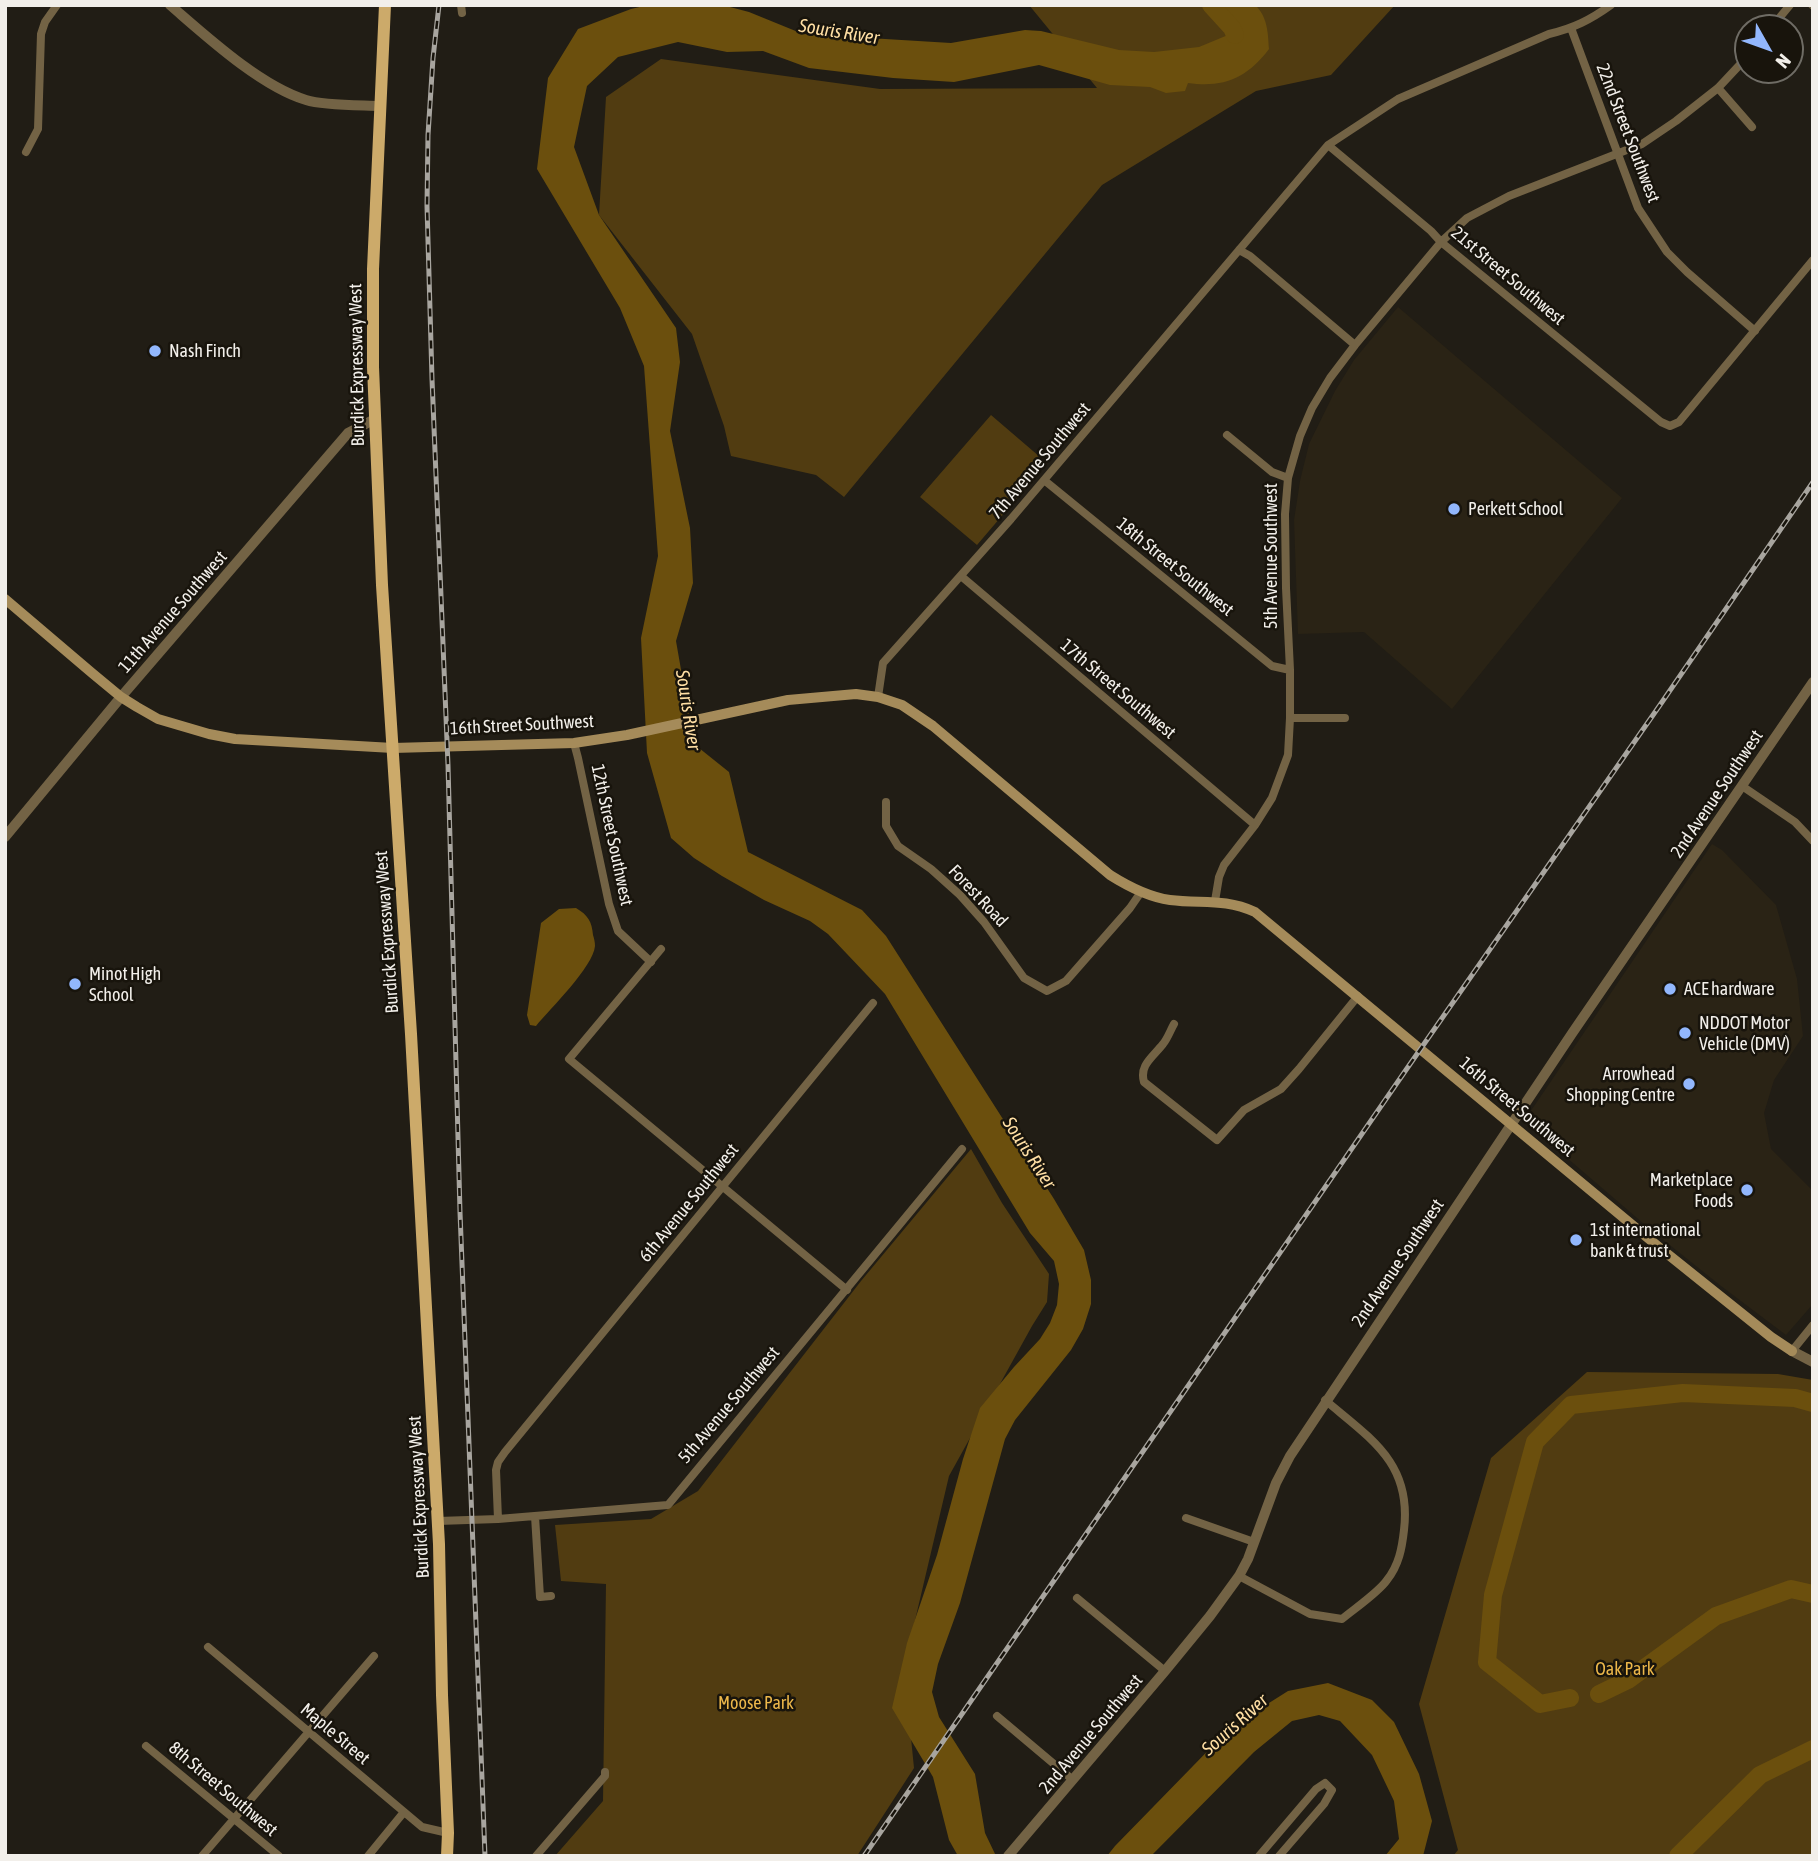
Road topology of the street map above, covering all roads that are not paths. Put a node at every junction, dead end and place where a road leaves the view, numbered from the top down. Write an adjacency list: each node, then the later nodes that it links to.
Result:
1 (57, 5): 11 (street)
2 (170, 5): 8 (street)
3 (384, 5): 8 (main road, Burdick Expressway West)
4 (1611, 5): 5 (street, 7th Avenue Southwest)
5 (1571, 29): 10 (street, 7th Avenue Southwest); 12 (street, 22nd Street Southwest)
6 (1734, 71): 7 (street, 5th Avenue Southwest)
7 (1718, 88): 9 (street); 12 (street, 5th Avenue Southwest)
8 (380, 106): 18 (main road, Burdick Expressway West)
9 (1752, 127)
10 (1328, 145): 13 (street, 21st Street Southwest); 14 (street, 7th Avenue Southwest)
11 (26, 152)
12 (1618, 154): 13 (street, 5th Avenue Southwest); 16 (street, 22nd Street Southwest)
13 (1441, 242): 16 (street, 21st Street Southwest); 17 (street, 5th Avenue Southwest)
14 (1239, 250): 17 (street); 21 (street, 7th Avenue Southwest)
15 (1813, 260): 16 (street)
16 (1755, 331)
17 (1355, 345): 20 (street, 5th Avenue Southwest)
18 (375, 418): 27 (street, 11th Avenue Southwest); 31 (main road, Burdick Expressway West)
19 (1227, 435): 20 (street)
20 (1288, 478): 24 (street, 5th Avenue Southwest)
21 (1044, 480): 22 (street, 7th Avenue Southwest); 24 (street, 18th Street Southwest)
22 (961, 576): 26 (street, 7th Avenue Southwest); 34 (street, 17th Street Southwest)
23 (5, 598): 27 (main road, 16th Street Southwest)
24 (1290, 670): 28 (street, 5th Avenue Southwest)
25 (1813, 682): 32 (street, 2nd Avenue Southwest)
26 (878, 696): 30 (main road, 16th Street Southwest); 37 (main road, 16th Street Southwest)
27 (121, 697): 31 (main road, 16th Street Southwest); 35 (street, 11th Avenue Southwest)
28 (1290, 718): 29 (street); 34 (street, 5th Avenue Southwest)
29 (1345, 718)
30 (574, 743): 31 (main road, 16th Street Southwest); 40 (street, 12th Street Southwest)
31 (393, 748): 55 (main road, Burdick Expressway West)
32 (1742, 786): 36 (street); 44 (street, 2nd Avenue Southwest)
33 (886, 802): 37 (street, Forest Road)
34 (1255, 825): 38 (street, 5th Avenue Southwest)
35 (5, 837)
36 (1813, 841)
37 (1141, 892): 38 (main road)
38 (1215, 901): 41 (main road, 16th Street Southwest)
39 (661, 949): 40 (street)
40 (651, 962): 46 (street)
41 (1358, 996): 43 (street); 44 (main road, 16th Street Southwest)
42 (873, 1003): 46 (street, 6th Avenue Southwest)
43 (1174, 1024)
44 (1510, 1125): 49 (main road, 16th Street Southwest); 51 (street, 2nd Avenue Southwest)
45 (962, 1149): 47 (street, 5th Avenue Southwest)
46 (723, 1187): 47 (street); 54 (street, 6th Avenue Southwest)
47 (847, 1290): 52 (street, 5th Avenue Southwest)
48 (1813, 1325): 49 (street)
49 (1792, 1351): 50 (street)
50 (1813, 1363)
51 (1325, 1400): 56 (street, 2nd Avenue Southwest); 57 (street)
52 (535, 1516): 54 (street, 5th Avenue Southwest); 58 (street)
53 (1186, 1518): 56 (street)
54 (498, 1520): 55 (street, 5th Avenue Southwest)
55 (438, 1521): 70 (main road, Burdick Expressway West)
56 (1254, 1542): 57 (street, 2nd Avenue Southwest)
57 (1239, 1576): 62 (street, 2nd Avenue Southwest)
58 (551, 1596)
59 (1077, 1598): 62 (street)
60 (208, 1647): 64 (street, Maple Street)
61 (374, 1656): 64 (street)
62 (1165, 1671): 67 (street, 2nd Avenue Southwest)
63 (997, 1716): 67 (street)
64 (309, 1732): 68 (street, Maple Street); 69 (street)
65 (146, 1746): 69 (street, 8th Street Southwest)
66 (605, 1772): 72 (street)
67 (1073, 1780): 71 (street, 2nd Avenue Southwest)
68 (404, 1812): 70 (street, Maple Street); 75 (street)
69 (234, 1818): 73 (street); 74 (street, 8th Street Southwest)
70 (448, 1833): 76 (main road, Burdick Expressway West)
71 (1010, 1853)
72 (538, 1855)
73 (202, 1856)
74 (279, 1856)
75 (368, 1856)
76 (447, 1856)
77 (1259, 1856): 78 (street)
78 (1279, 1856)

